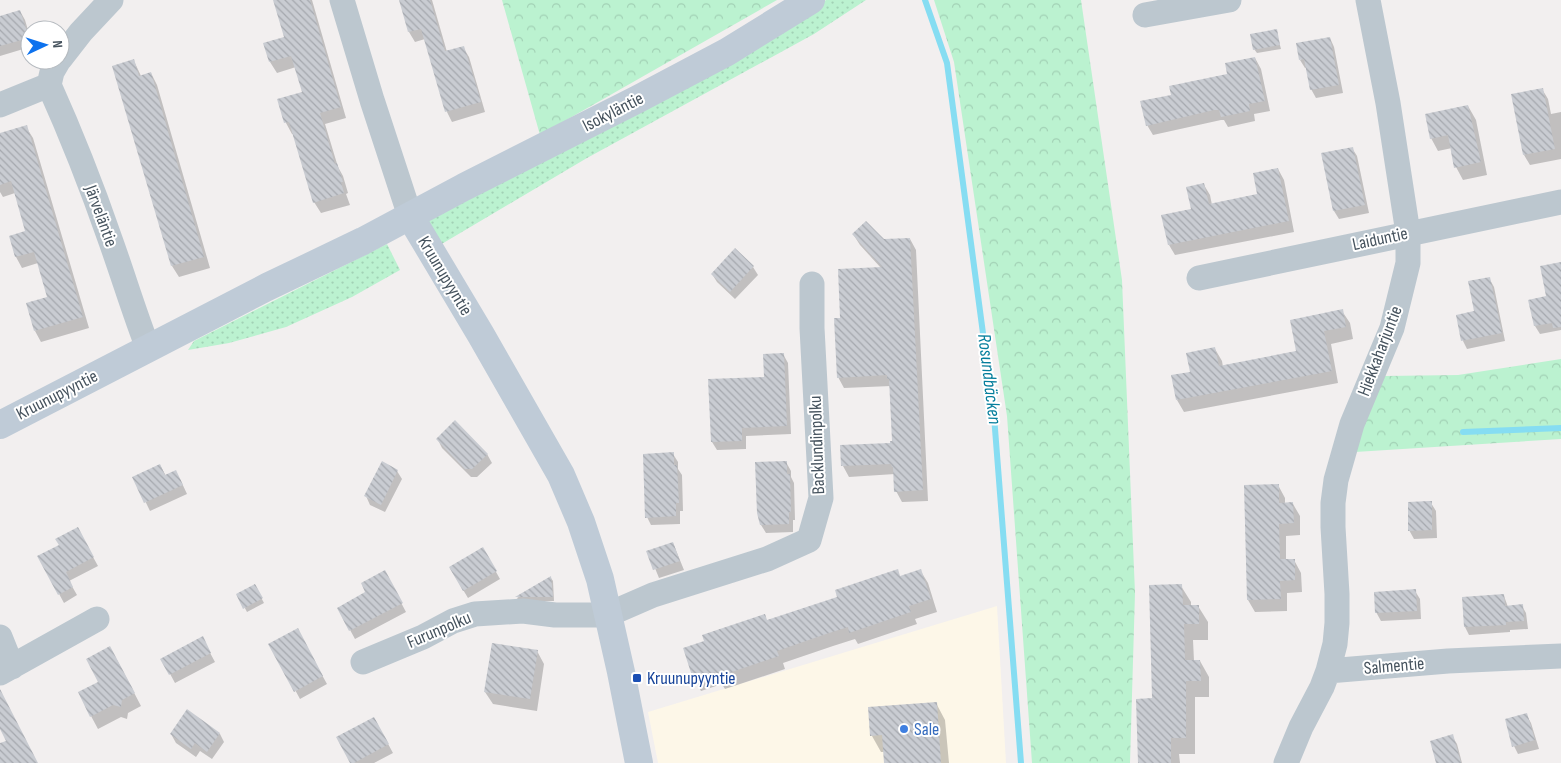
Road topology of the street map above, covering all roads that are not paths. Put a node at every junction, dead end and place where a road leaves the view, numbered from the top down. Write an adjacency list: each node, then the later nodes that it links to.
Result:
1 (111, 0): 7 (street)
2 (342, 0): 12 (street)
3 (811, 0): 12 (street, Isokyläntie)
4 (1229, 0): 6 (street)
5 (1368, 0): 13 (street, Hiekkaharjuntie)
6 (1145, 15)
7 (70, 47)
8 (53, 70): 9 (street)
9 (50, 85): 10 (street); 16 (street, Järveläntie)
10 (0, 105)
11 (1561, 202): 13 (street, Laiduntie)
12 (410, 216): 16 (street, Kruunupyyntie); 18 (street, Kruunupyyntie)
13 (1408, 233): 14 (street, Laiduntie); 24 (street, Hiekkaharjuntie)
14 (1199, 278)
15 (812, 284): 18 (street, Backlundinpolku)
16 (148, 348): 17 (street, Kruunupyyntie)
17 (0, 425)
18 (607, 615): 22 (street, Furunpolku); 25 (street, Kruunupyyntie)
19 (97, 619): 23 (street)
20 (0, 637): 23 (street)
21 (1561, 656): 24 (street, Salmentie)
22 (363, 662)
23 (6, 670)
24 (1328, 672): 26 (street)
25 (639, 763)
26 (1286, 763)

